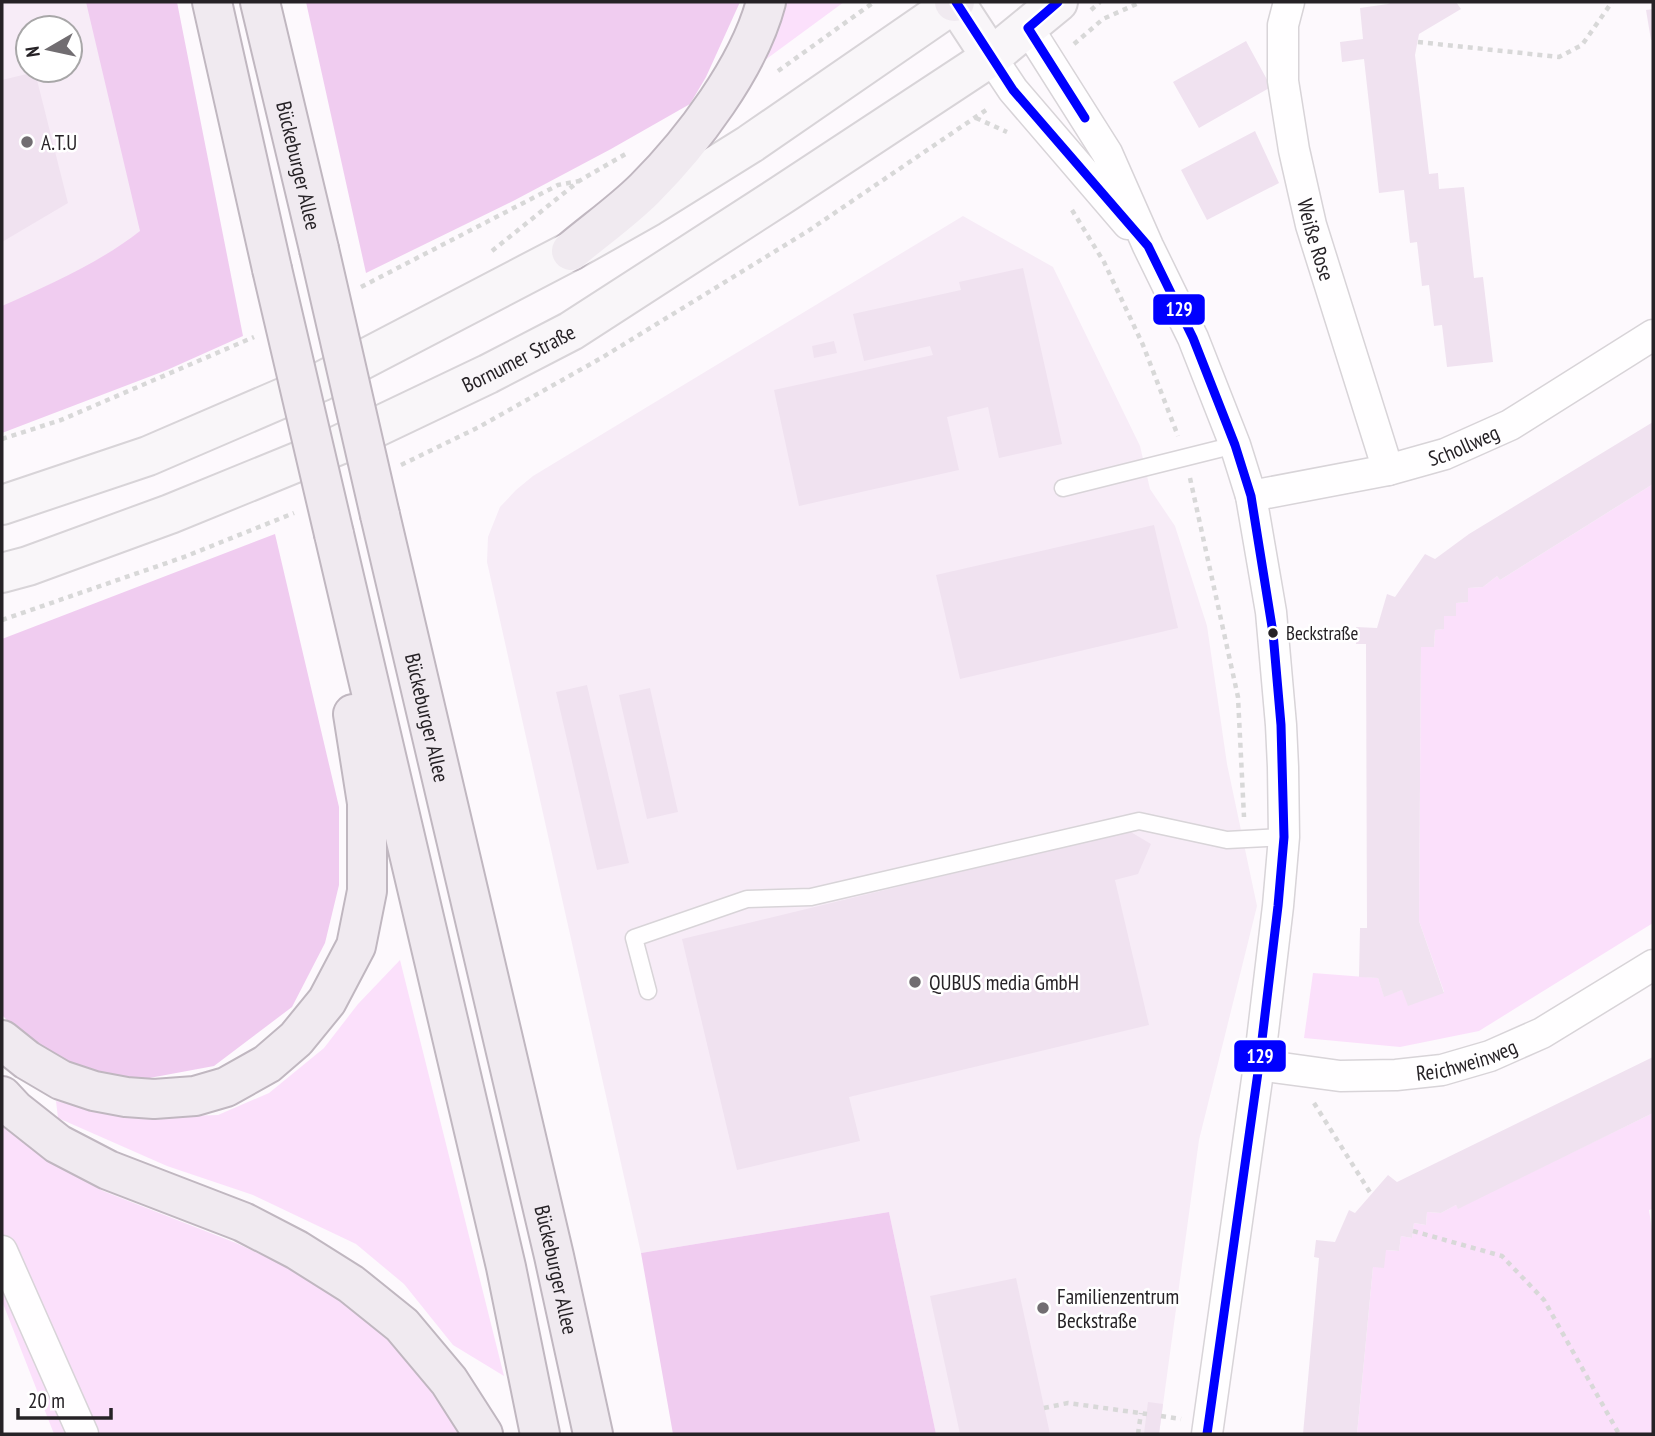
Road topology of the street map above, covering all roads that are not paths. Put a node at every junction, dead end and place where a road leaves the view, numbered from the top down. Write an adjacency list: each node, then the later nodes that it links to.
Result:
1 (212, 2): 19 (highway, bridge)
2 (260, 2): 11 (highway, Bückeburger Allee)
3 (278, 2): 11 (highway)
4 (766, 2): 12 (highway)
5 (955, 2): 9 (main road); 12 (main road)
6 (1058, 2): 8 (main road, Bornumer Straße)
7 (1289, 2): 15 (street, Weiße Rose)
8 (1020, 15): 9 (main road, Bornumer Straße); 10 (street)
9 (991, 57): 10 (street); 20 (main road, Bornumer Straße)
10 (1148, 246): 14 (street)
11 (319, 249): 31 (highway, Bückeburger Allee, bridge)
12 (571, 251): 18 (main road)
13 (1653, 335): 15 (street, Schollweg)
14 (1235, 445): 16 (lane); 17 (street)
15 (1388, 470): 17 (street, Schollweg)
16 (1063, 488)
17 (1251, 496): 21 (street)
18 (2, 505)
19 (334, 534): 24 (highway); 30 (highway)
20 (2, 573)
21 (1284, 837): 23 (lane); 25 (street)
22 (1653, 965): 25 (street, Reichweinweg)
23 (648, 990)
24 (2, 1040)
25 (1259, 1065): 32 (street)
26 (2, 1096): 29 (highway)
27 (2, 1251): 28 (street)
28 (83, 1434)
29 (483, 1434)
30 (540, 1434)
31 (593, 1434)
32 (1207, 1434)

